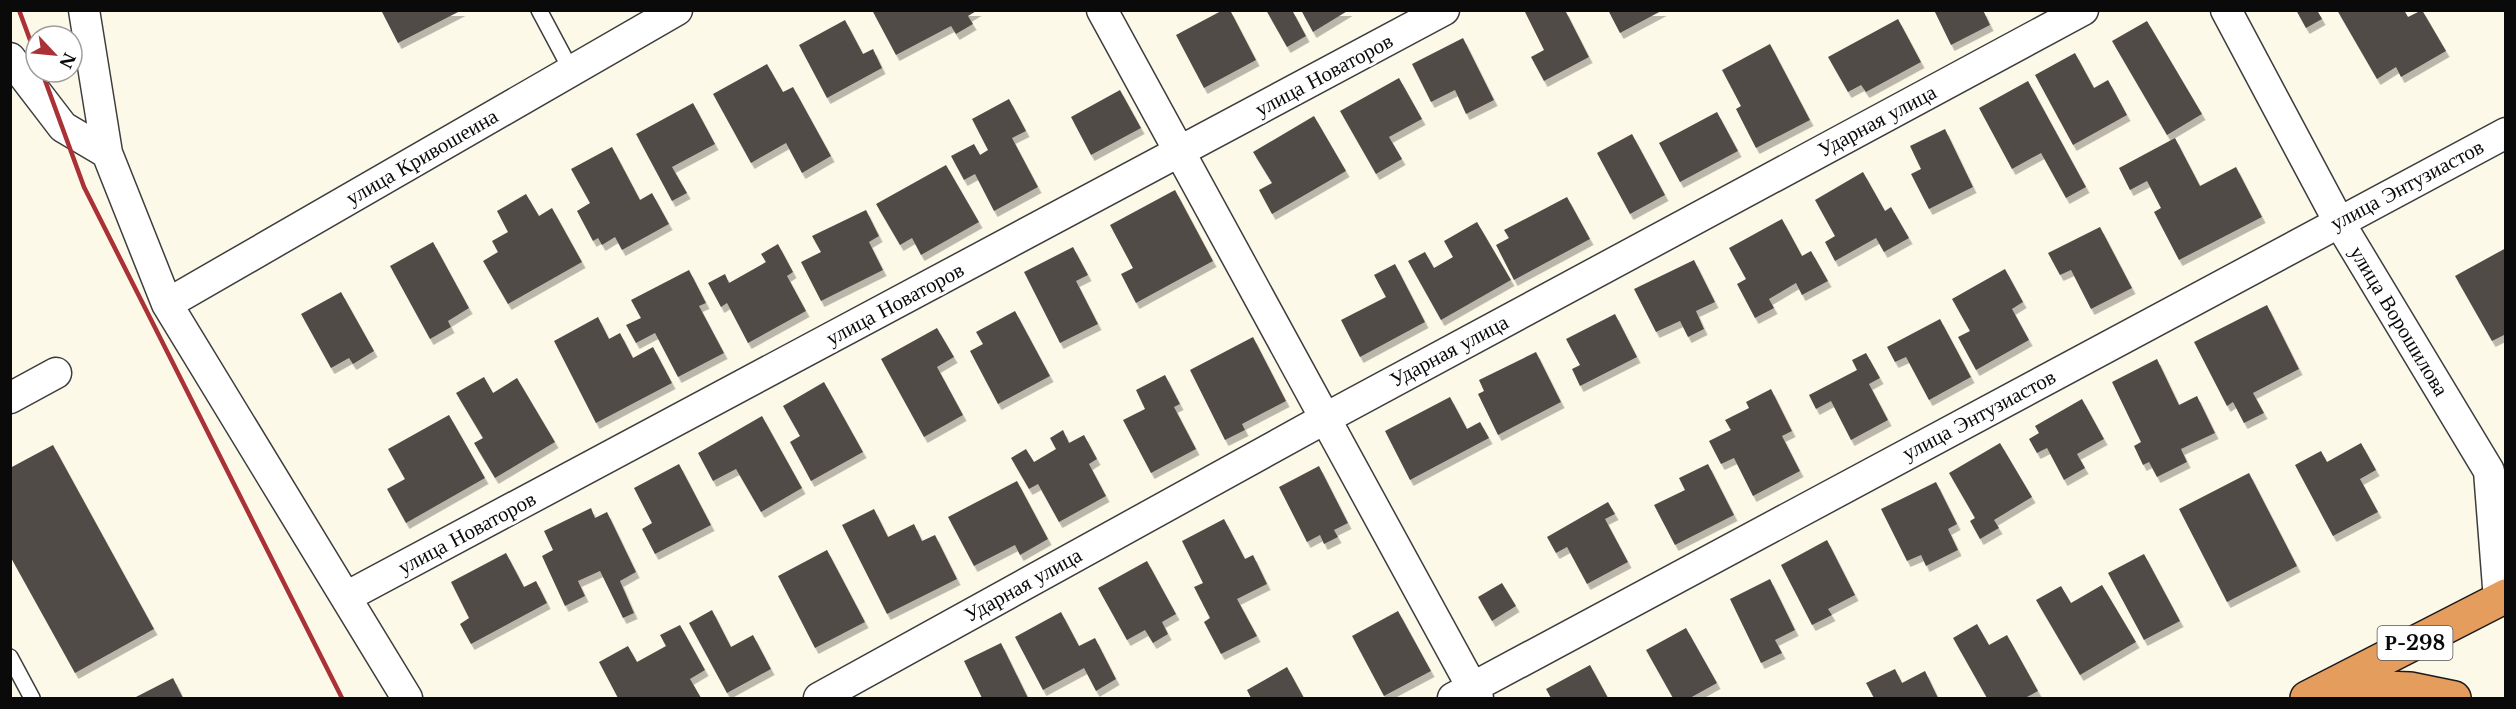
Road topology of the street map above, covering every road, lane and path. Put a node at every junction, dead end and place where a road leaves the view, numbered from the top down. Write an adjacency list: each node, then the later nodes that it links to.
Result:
1 (84, 10): 12 (street)
2 (539, 10): 9 (lane)
3 (677, 10): 9 (street, улица Кривошеина)
4 (1102, 10): 11 (street)
5 (1444, 10): 11 (street, улица Новаторов)
6 (2083, 10): 17 (street, Ударная улица)
7 (2226, 10): 13 (street, улица Ворошилова)
8 (10, 58): 12 (street)
9 (571, 70): 14 (street, улица Кривошеина)
10 (2505, 133): 13 (street, улица Энтузиастов)
11 (1180, 152): 17 (street); 19 (street, улица Новаторов)
12 (108, 153): 14 (street)
13 (2339, 222): 18 (street, улица Ворошилова); 23 (street, улица Энтузиастов)
14 (167, 304): 19 (street)
15 (56, 373): 16 (street)
16 (10, 398)
17 (1326, 418): 23 (street); 26 (street, Ударная улица)
18 (2497, 475): 20 (street, улица Ворошилова)
19 (346, 597): 25 (street)
20 (2502, 598): 22 (highway, Р-298)
21 (10, 657): 24 (lane)
22 (2319, 692): 27 (highway)
23 (1468, 695)
24 (32, 699)
25 (407, 699)
26 (819, 699)
27 (2454, 699)

